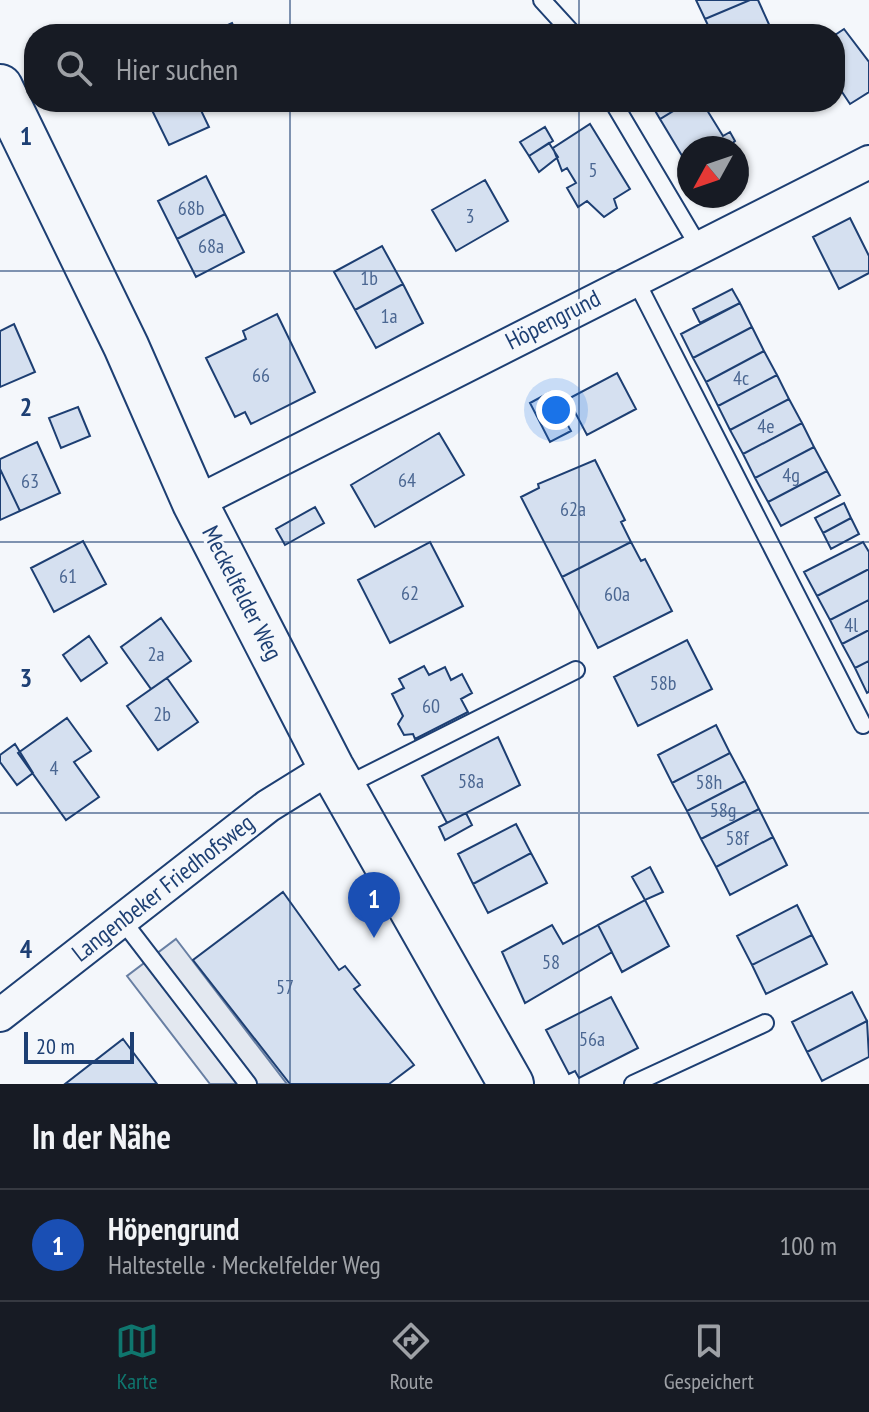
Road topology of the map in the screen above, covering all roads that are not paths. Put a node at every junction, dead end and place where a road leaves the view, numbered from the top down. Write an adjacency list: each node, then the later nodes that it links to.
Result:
1 (542, 0): 2 (lane)
2 (564, 24)
3 (0, 87): 8 (main road, Meckelfelder Weg)
4 (619, 112): 6 (lane)
5 (869, 162): 6 (street, Höpengrund)
6 (699, 247): 7 (street, Höpengrund)
7 (635, 279): 8 (street, Höpengrund); 10 (lane)
8 (195, 503): 11 (main road, Meckelfelder Weg)
9 (576, 670): 11 (lane)
10 (863, 725)
11 (337, 777): 12 (street, Langenbeker Friedhofsweg); 16 (main road, Meckelfelder Weg)
12 (122, 920): 13 (street, Langenbeker Friedhofsweg); 15 (lane)
13 (0, 1015)
14 (765, 1023): 17 (lane)
15 (248, 1084)
16 (511, 1084)
17 (633, 1084)

